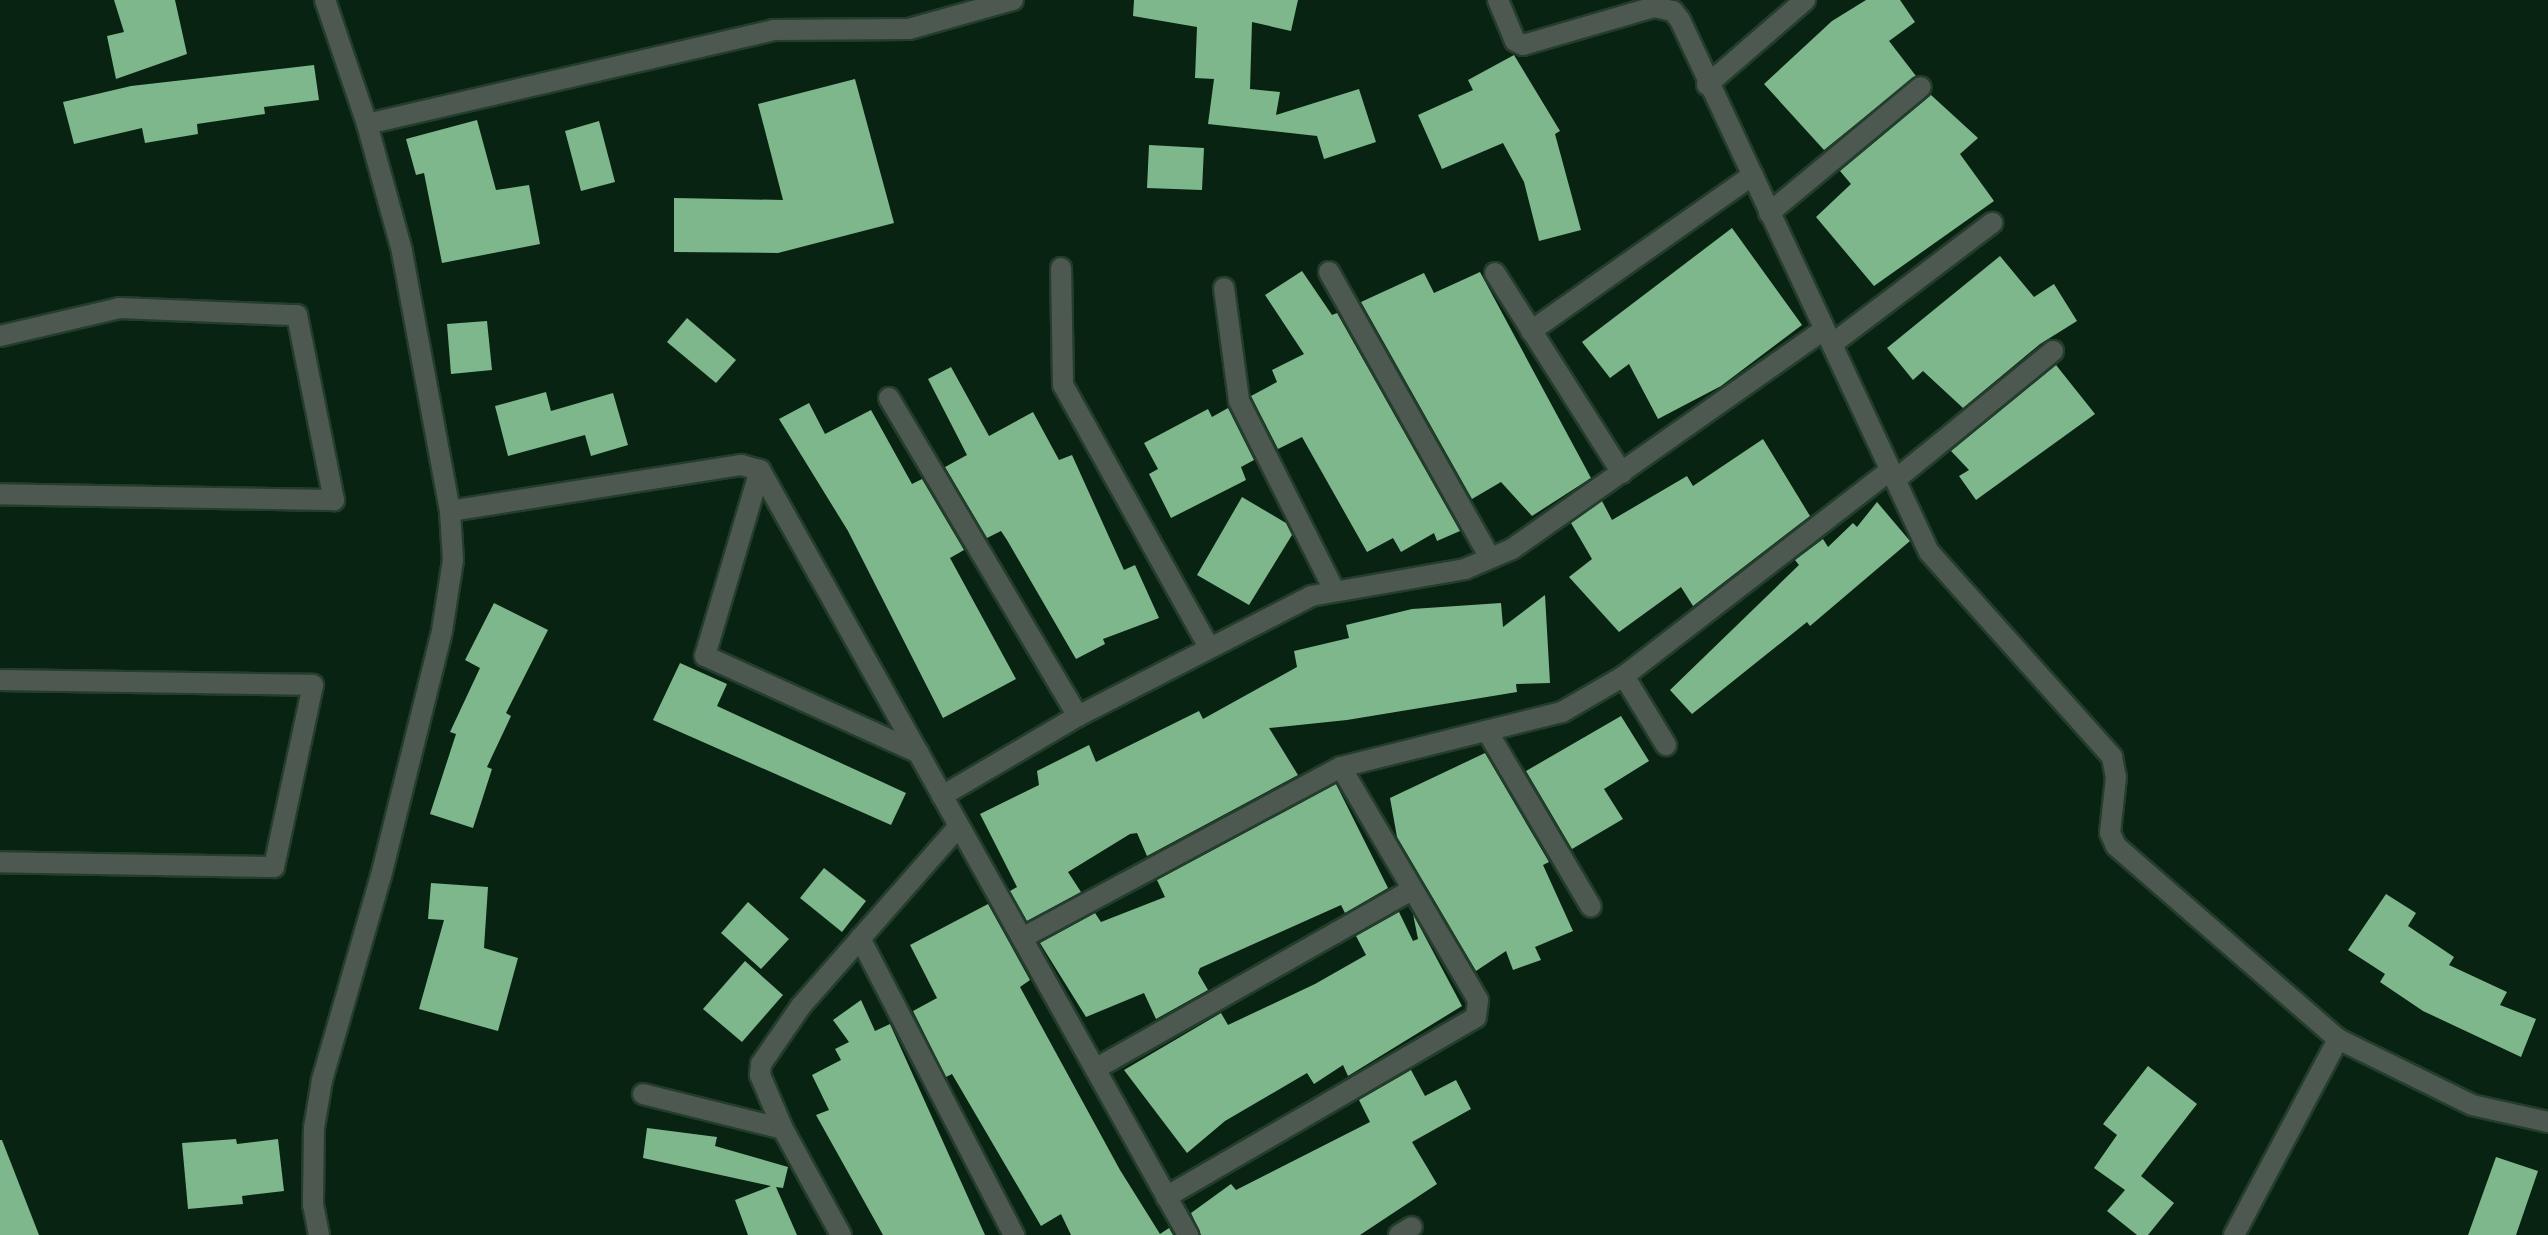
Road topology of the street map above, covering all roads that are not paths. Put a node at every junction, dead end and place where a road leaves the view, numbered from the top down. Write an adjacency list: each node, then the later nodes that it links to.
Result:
1 (325, 0): 7 (street)
2 (1013, 0): 7 (street)
3 (1498, 0): 5 (street)
4 (1805, 0): 5 (street)
5 (1707, 85): 8 (street)
6 (1921, 87): 9 (street)
7 (367, 124): 24 (street)
8 (1753, 175): 9 (street); 15 (street)
9 (1769, 213): 17 (street)
10 (1992, 223): 17 (street)
11 (1061, 268): 27 (street)
12 (1329, 272): 25 (street)
13 (1495, 273): 15 (street)
14 (1224, 288): 26 (street)
15 (1531, 331): 21 (street)
16 (0, 336): 23 (street)
17 (1828, 337): 21 (street); 22 (street)
18 (2053, 351): 22 (street)
19 (889, 398): 30 (street)
20 (760, 470): 24 (street); 33 (street); 33 (street)
21 (1622, 473): 25 (street)
22 (1893, 475): 28 (street); 42 (street)
23 (0, 494)
24 (450, 511): 48 (street)
25 (1490, 558): 26 (street)
26 (1334, 590): 27 (street)
27 (1209, 647): 30 (street)
28 (1624, 676): 31 (street); 32 (street)
29 (0, 680): 37 (street)
30 (1078, 716): 35 (street)
31 (1487, 731): 34 (street); 39 (street)
32 (1666, 745)
33 (919, 753): 35 (street)
34 (1341, 767): 38 (street); 41 (street)
35 (942, 796): 36 (street)
36 (958, 827): 40 (street); 41 (street)
37 (0, 862)
38 (1411, 890): 43 (street); 47 (street)
39 (1591, 907)
40 (860, 938): 46 (street); 50 (street)
41 (1022, 938): 43 (street)
42 (2338, 1039): 45 (street); 52 (street)
43 (1095, 1069): 47 (street)
44 (643, 1094): 46 (street)
45 (2548, 1122)
46 (783, 1129): 49 (street)
47 (1166, 1197): 51 (street)
48 (319, 1235)
49 (841, 1235)
50 (1014, 1235)
51 (1188, 1235)
52 (2234, 1235)

